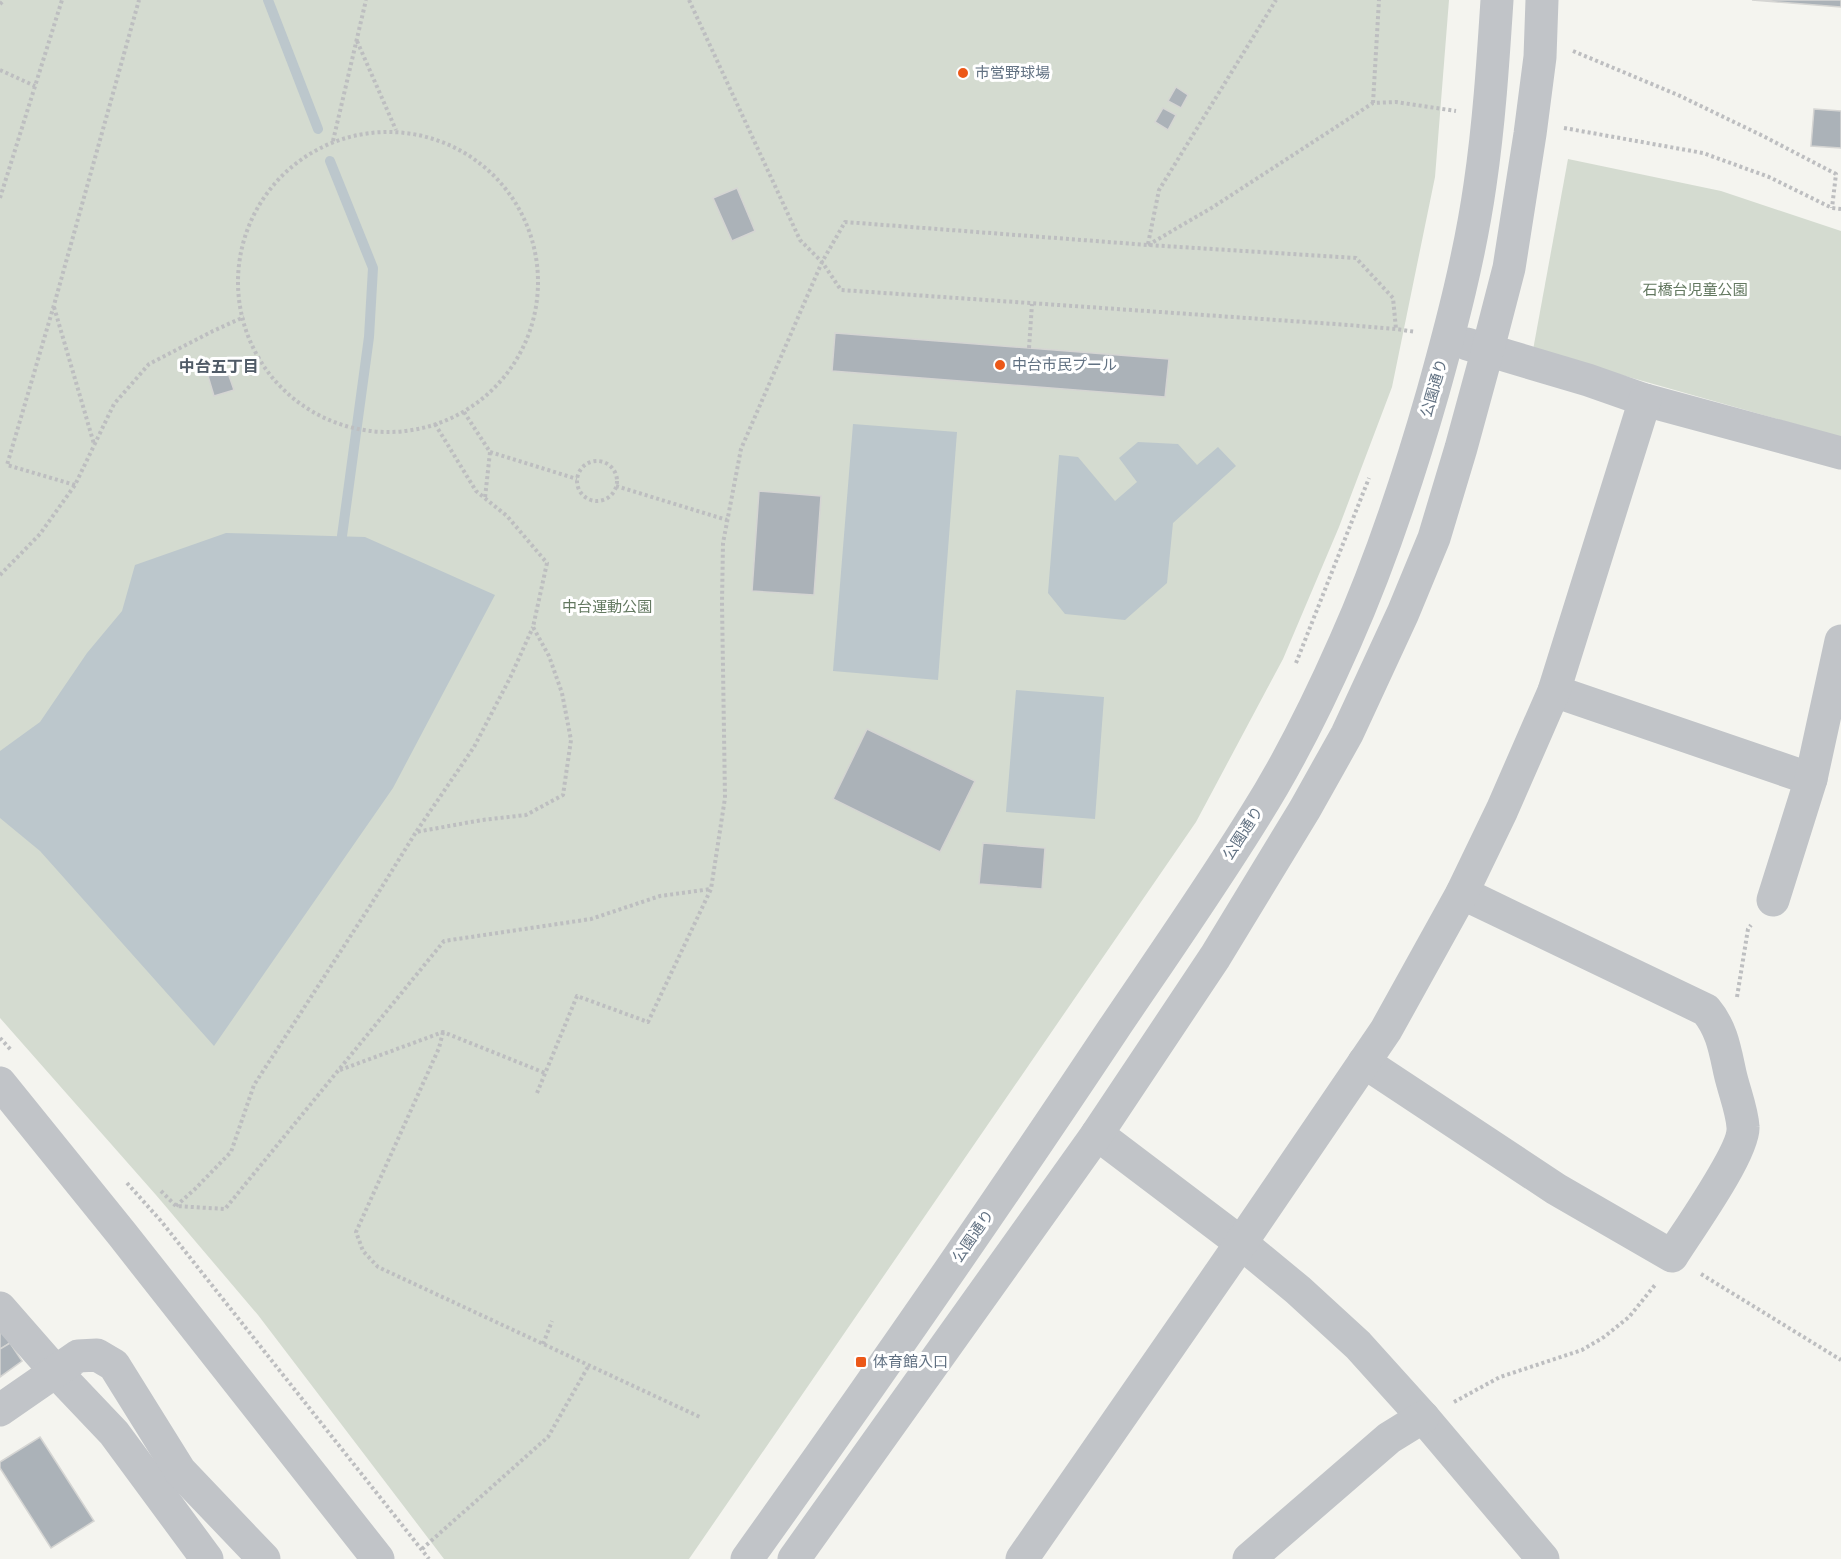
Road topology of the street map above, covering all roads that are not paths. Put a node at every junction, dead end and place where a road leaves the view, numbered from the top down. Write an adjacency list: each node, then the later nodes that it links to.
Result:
1 (1497, 0): 3 (street, 公園通り)
2 (1542, 0): 4 (street)
3 (1433, 336): 4 (street); 24 (street, 公園通り)
4 (1488, 349): 5 (street); 14 (street)
5 (1645, 400): 6 (street); 8 (street)
6 (1841, 453)
7 (1841, 641): 9 (street)
8 (1554, 691): 9 (street); 10 (street)
9 (1811, 779): 11 (street)
10 (1462, 894): 12 (street); 12 (street)
11 (1773, 900)
12 (1364, 1062): 15 (street)
13 (0, 1083): 23 (street)
14 (1097, 1134): 15 (street); 25 (street)
15 (1241, 1243): 19 (street); 20 (street)
16 (0, 1308): 17 (street)
17 (56, 1372): 18 (street); 21 (street); 22 (street)
18 (0, 1410)
19 (1423, 1418): 26 (street); 27 (street)
20 (1034, 1555)
21 (207, 1559)
22 (264, 1559)
23 (378, 1559)
24 (747, 1559)
25 (794, 1559)
26 (1249, 1559)
27 (1543, 1559)

